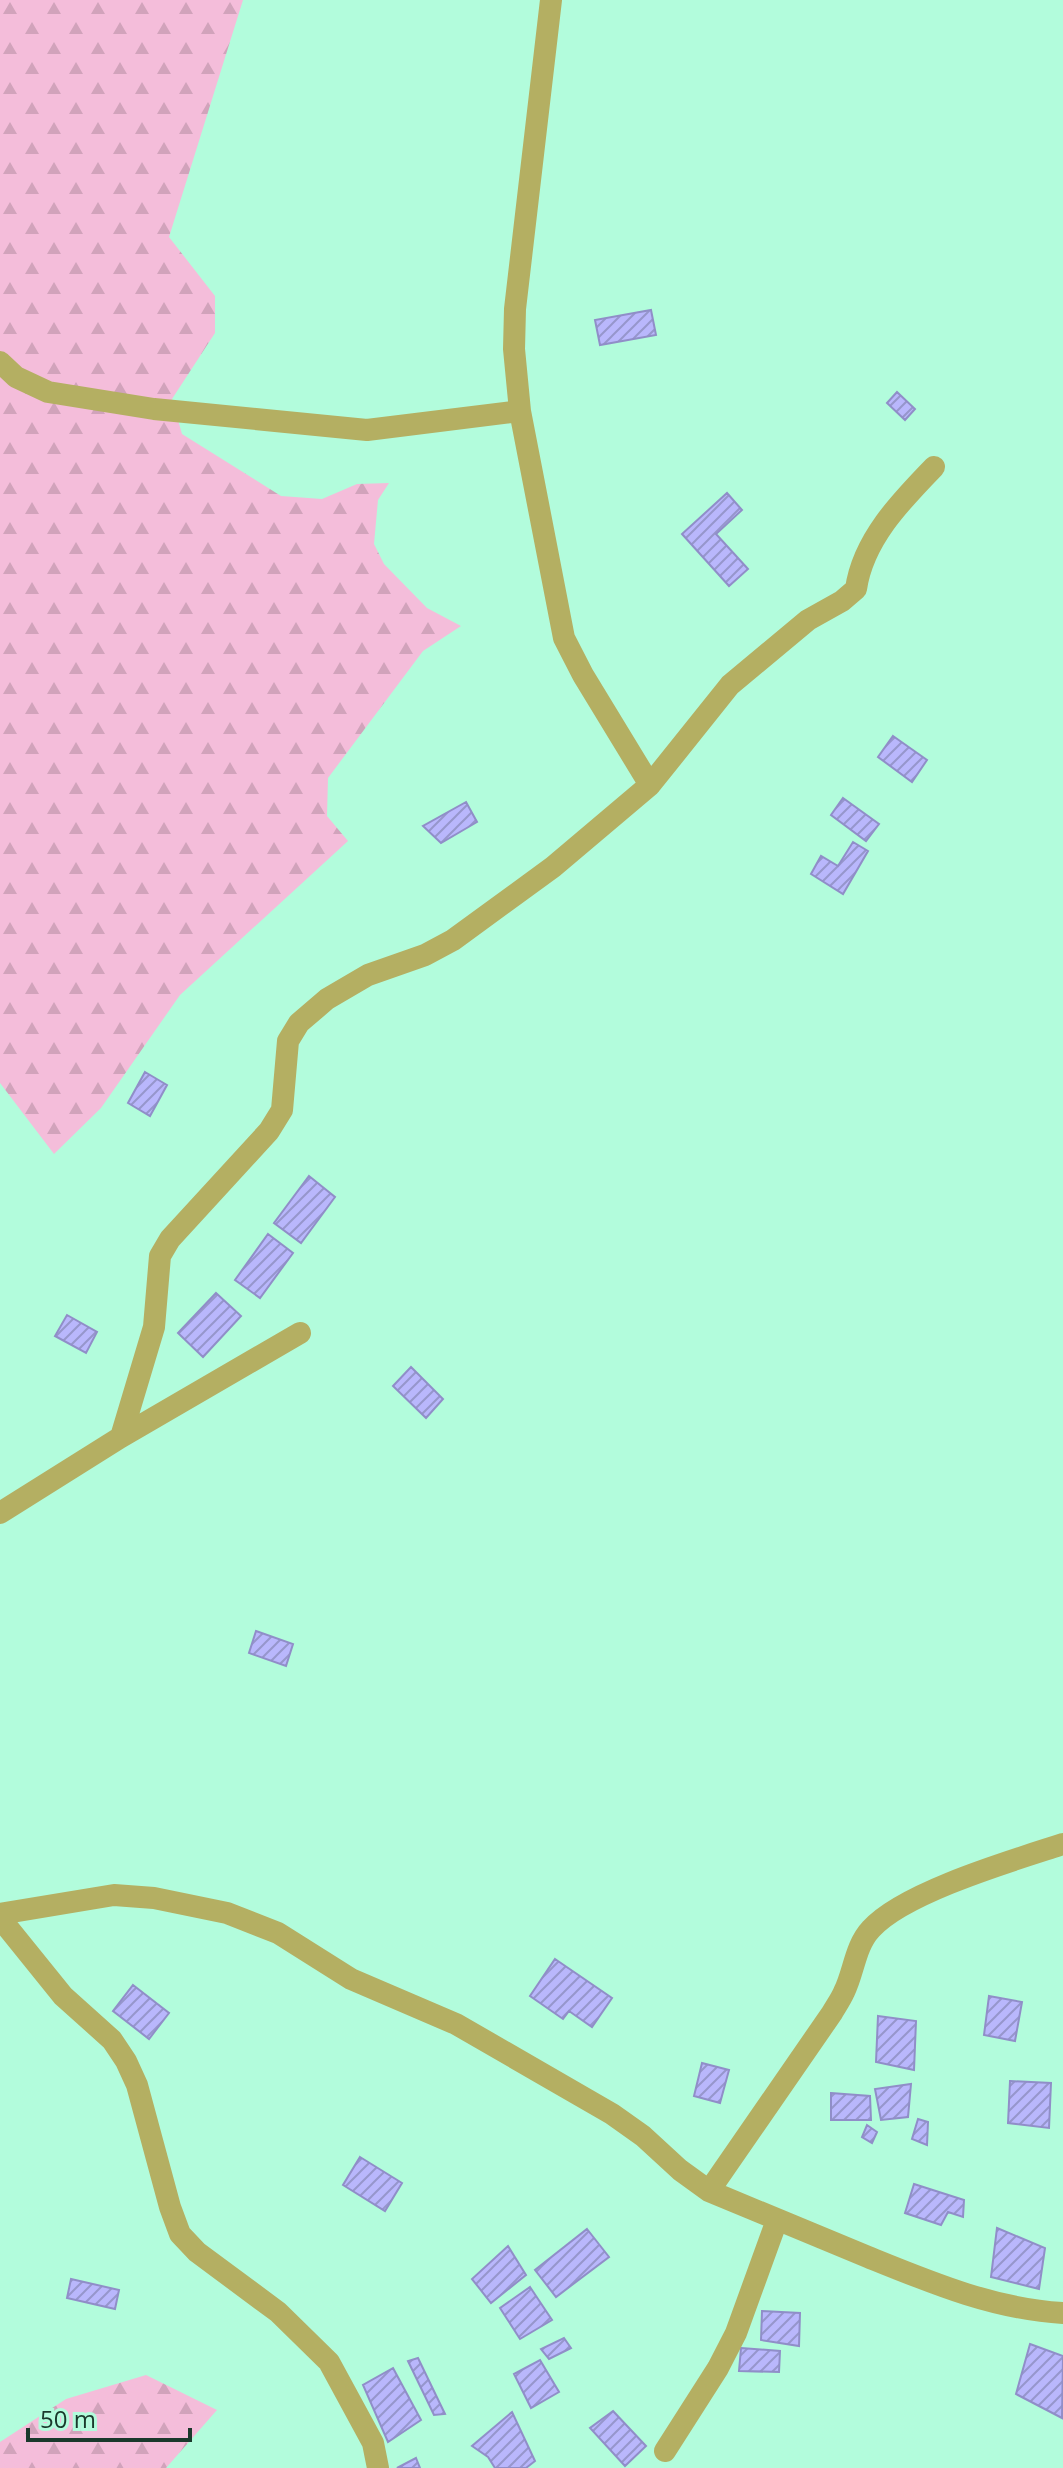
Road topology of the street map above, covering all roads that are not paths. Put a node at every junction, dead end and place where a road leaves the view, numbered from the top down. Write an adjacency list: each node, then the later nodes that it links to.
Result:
1 (551, 0): 3 (street)
2 (0, 362): 3 (street)
3 (520, 411): 5 (street)
4 (934, 467): 5 (street)
5 (650, 785): 7 (street)
6 (300, 1333): 7 (street)
7 (121, 1437): 8 (street)
8 (0, 1513)
9 (1063, 1844): 11 (street)
10 (0, 1916): 11 (street); 15 (street)
11 (709, 2191): 12 (street)
12 (777, 2220): 13 (street); 14 (street)
13 (1063, 2313)
14 (665, 2451)
15 (378, 2468)

